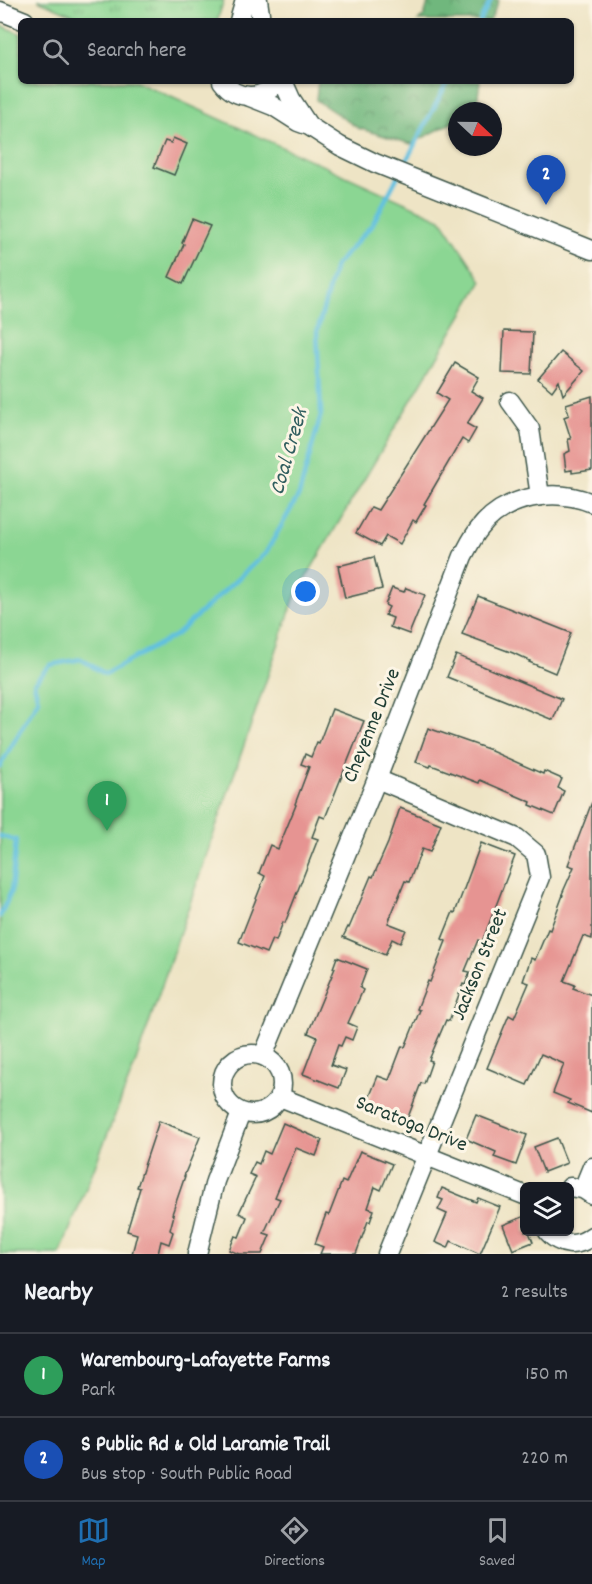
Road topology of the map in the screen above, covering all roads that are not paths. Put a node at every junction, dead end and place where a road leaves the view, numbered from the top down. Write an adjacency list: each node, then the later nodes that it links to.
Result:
1 (245, 0): 5 (street)
2 (258, 0): 6 (street)
3 (0, 11): 4 (street)
4 (18, 18)
5 (240, 18)
6 (261, 18)
7 (223, 84): 10 (street)
8 (275, 84): 10 (street)
9 (284, 84): 11 (street)
10 (250, 97): 11 (street)
11 (309, 126): 12 (street)
12 (592, 250)
13 (510, 401): 14 (street)
14 (540, 496): 15 (street, Cheyenne Drive); 16 (street, Cheyenne Drive)
15 (592, 502)
16 (377, 779): 17 (street, Cheyenne Drive); 20 (street, Jackson Street)
17 (263, 1056): 18 (street); 19 (street)
18 (280, 1097): 19 (street); 20 (street, Saratoga Drive)
19 (241, 1113): 26 (street)
20 (428, 1157): 23 (street, Saratoga Drive); 27 (street, Jackson Street)
21 (592, 1167): 22 (street)
22 (582, 1190)
23 (520, 1193)
24 (592, 1236): 25 (street)
25 (555, 1243)
26 (196, 1254)
27 (387, 1254)

